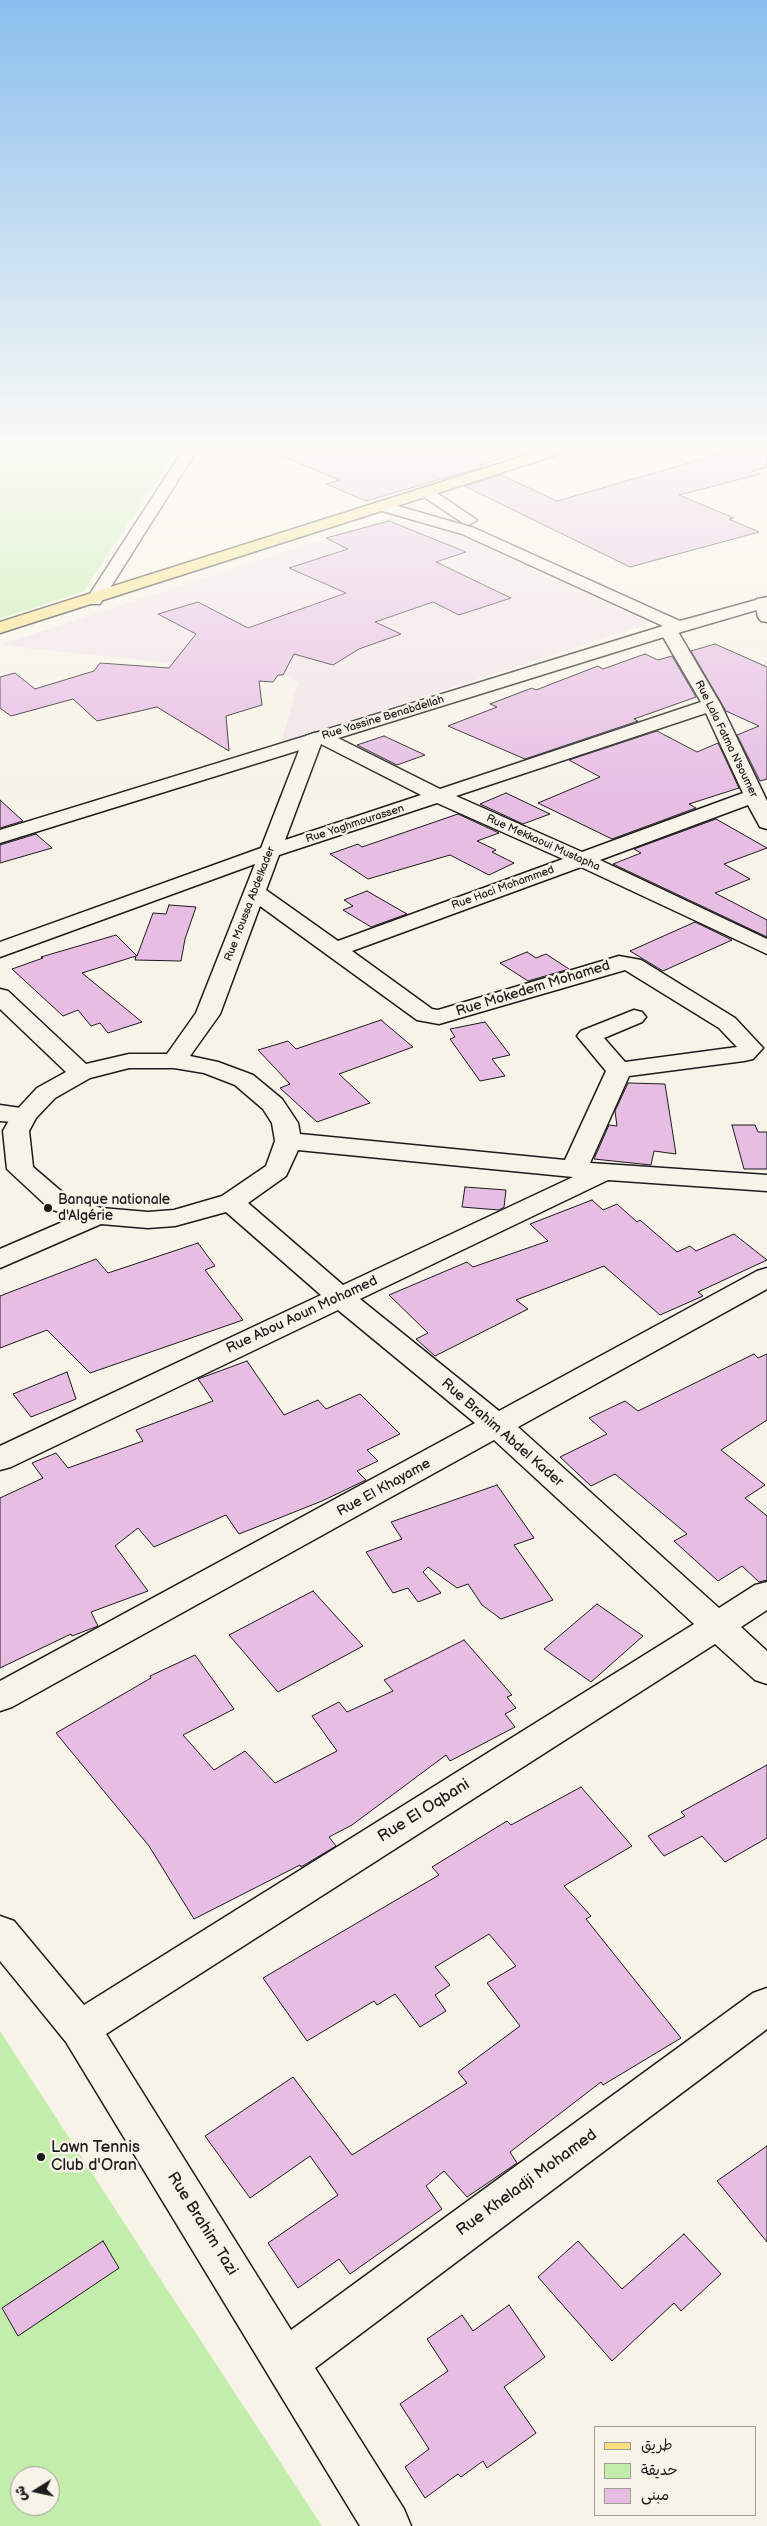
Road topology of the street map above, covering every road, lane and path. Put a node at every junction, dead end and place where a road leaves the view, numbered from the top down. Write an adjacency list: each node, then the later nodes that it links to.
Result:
1 (116, 565): 5 (street)
2 (202, 565): 5 (main road)
3 (543, 565): 7 (street)
4 (556, 565): 7 (street)
5 (94, 600): 8 (main road)
6 (766, 607): 7 (street, Rue Yassine Benabdellah)
7 (680, 627): 9 (street, Rue Lala Fatma N'soumer); 10 (street, Rue Yassine Benabdellah)
8 (0, 628)
9 (712, 706): 11 (street, Rue Yaghmourassen); 12 (street, Rue Lala Fatma N'soumer)
10 (317, 738): 11 (street, Rue Mekkaoui Mustapha); 14 (street, Rue Yassine Benabdellah); 15 (street, Rue Moussa Abdelkader)
11 (439, 796): 15 (street, Rue Yaghmourassen); 16 (street, Rue Mekkaoui Mustapha)
12 (754, 796): 13 (street, Rue Lala Fatma N'soumer); 16 (street, Rue Haci Mohammed)
13 (767, 823)
14 (0, 837)
15 (270, 852): 17 (street, Rue Moussa Abdelkader); 20 (street, Rue Yaghmourassen)
16 (581, 859): 18 (street, Rue Mekkaoui Mustapha); 19 (street, Rue Haci Mohammed)
17 (254, 891): 19 (street, Rue Mokedem Mohamed); 23 (street, Rue Moussa Abdelkader)
18 (767, 947)
19 (337, 949): 24 (street, Rue Mokedem Mohamed)
20 (0, 950)
21 (0, 996): 25 (street)
22 (634, 1017): 24 (street)
23 (174, 1061): 25 (street); 27 (street)
24 (619, 1070): 28 (street)
25 (81, 1073): 26 (street)
26 (12, 1114): 32 (street)
27 (288, 1141): 28 (street); 31 (street)
28 (575, 1168): 29 (street)
29 (604, 1172): 30 (street); 35 (street, Rue Abou Aoun Mohamed)
30 (767, 1183)
31 (231, 1202): 32 (street); 35 (street, Rue Brahim Abdel Kader)
32 (98, 1216): 33 (street)
33 (0, 1259)
34 (767, 1277): 36 (street, Rue El Khayame)
35 (340, 1297): 36 (street, Rue Brahim Abdel Kader); 37 (street, Rue Abou Aoun Mohamed)
36 (498, 1426): 39 (street, Rue Brahim Abdel Kader); 41 (street, Rue El Khayame)
37 (0, 1459)
38 (767, 1594): 39 (street, Rue El Oqbani)
39 (716, 1626): 40 (street, Rue Brahim Abdel Kader); 44 (street, Rue El Oqbani)
40 (767, 1671)
41 (0, 1697)
42 (0, 1933): 44 (street, Rue Brahim Tazi)
43 (767, 2006): 45 (street, Rue Kheladji Mohamed)
44 (80, 2029): 45 (street, Rue Brahim Tazi)
45 (287, 2361): 46 (street, Rue Brahim Tazi)
46 (387, 2526)

